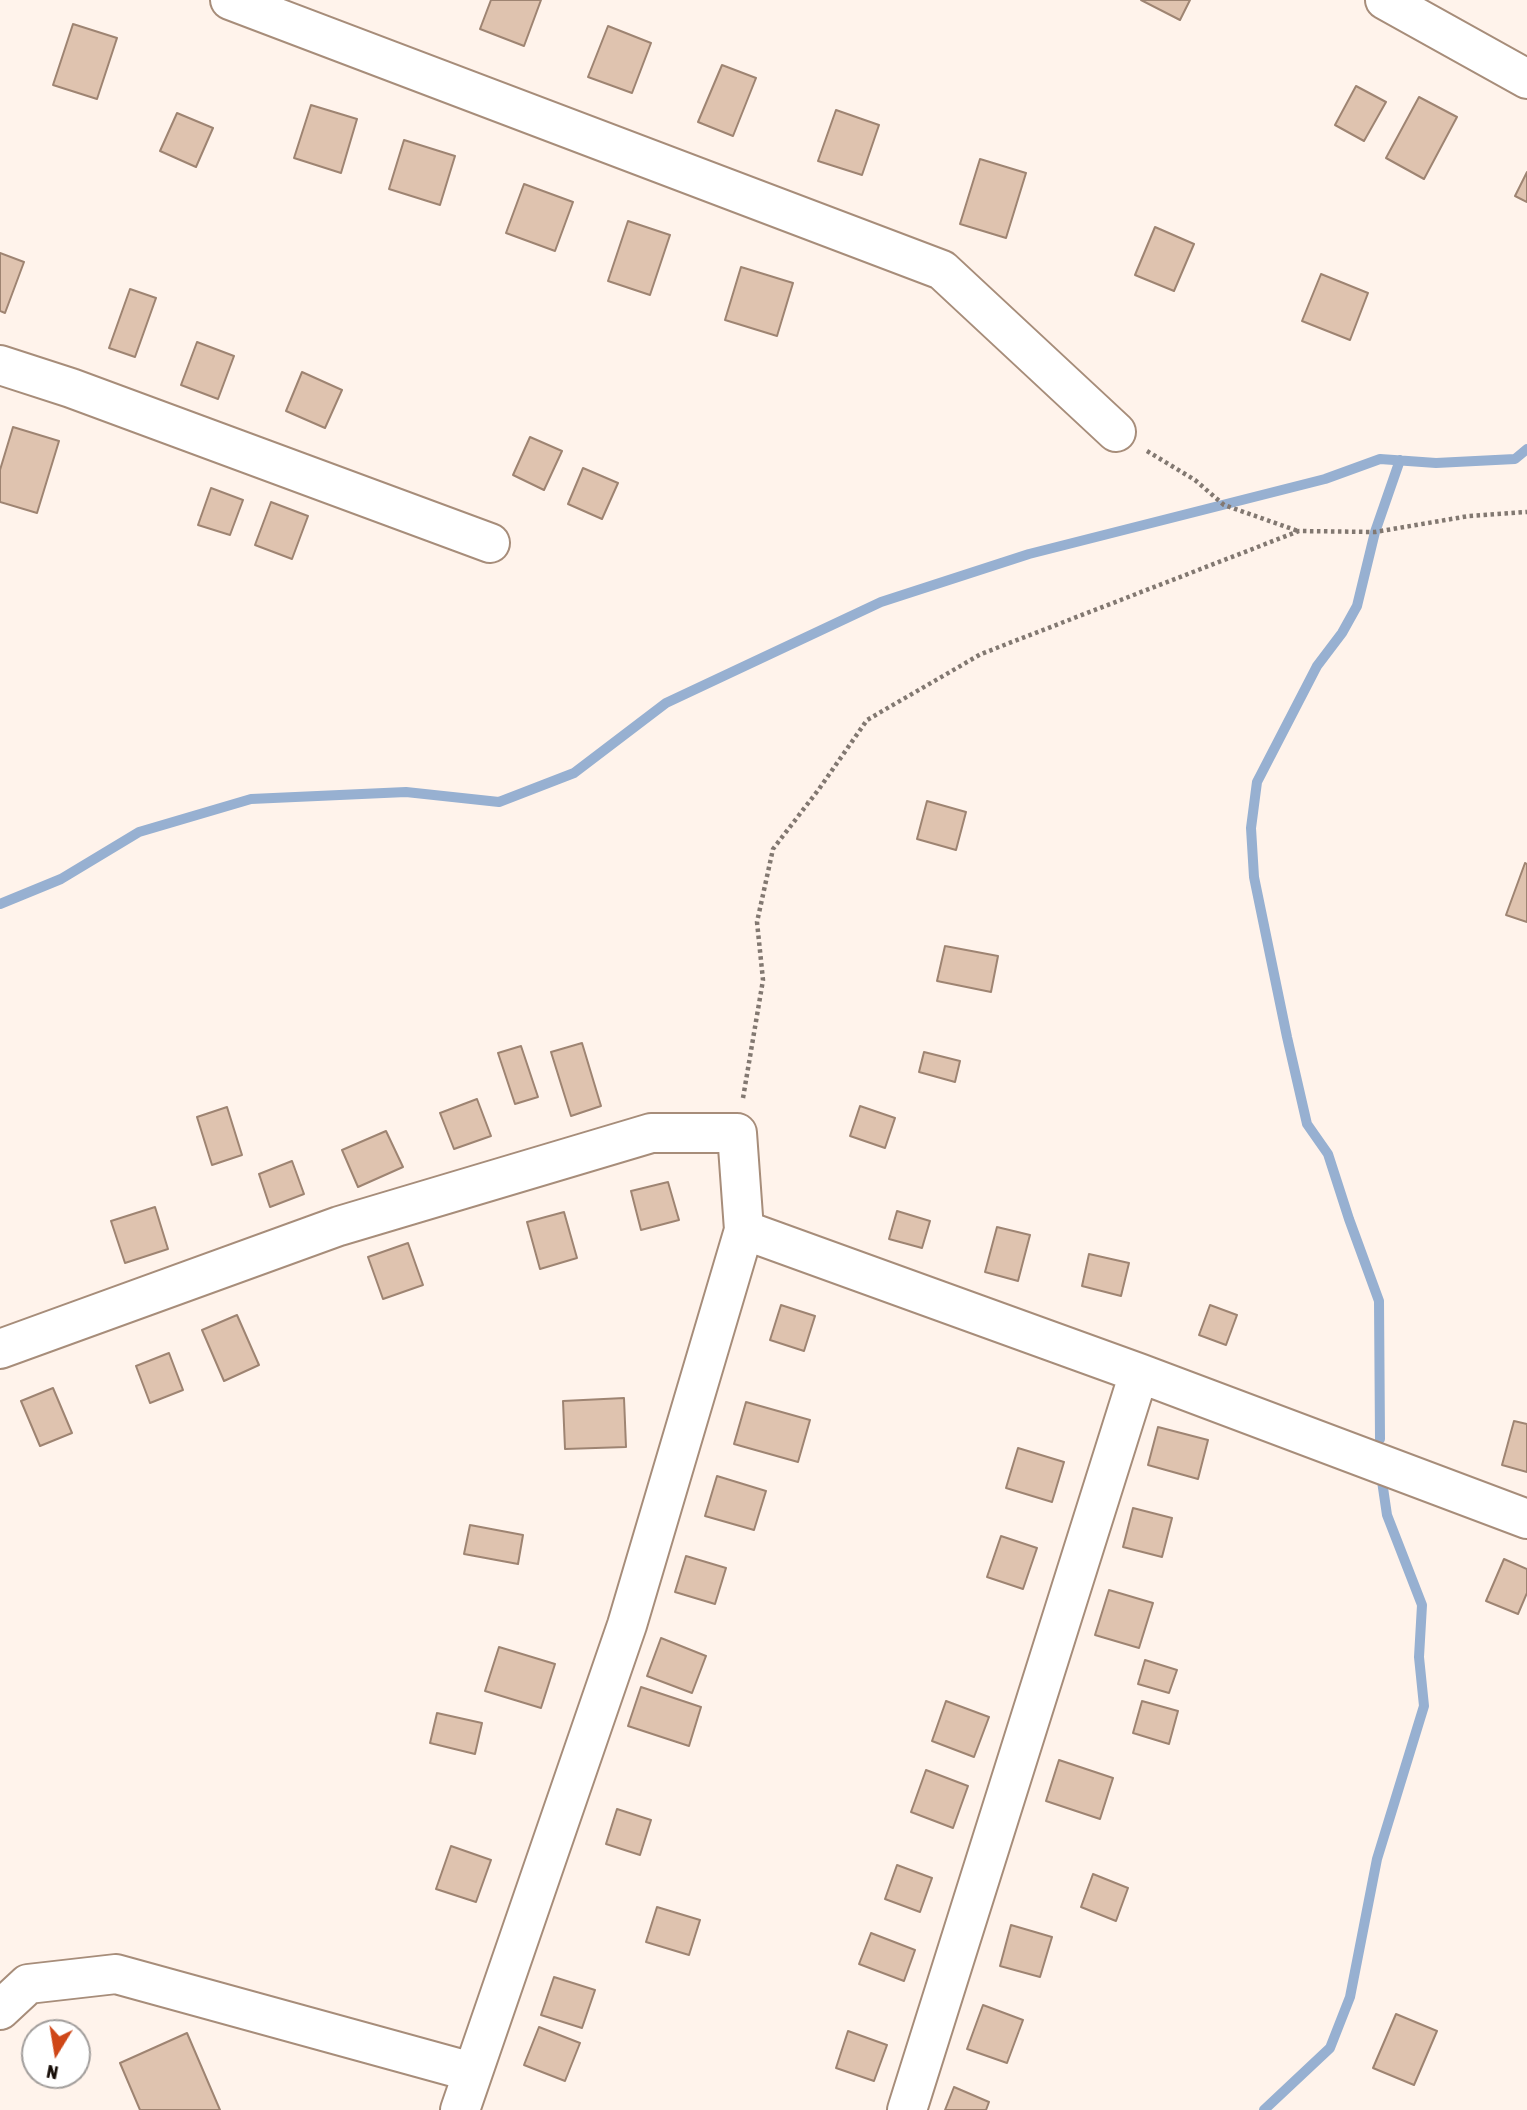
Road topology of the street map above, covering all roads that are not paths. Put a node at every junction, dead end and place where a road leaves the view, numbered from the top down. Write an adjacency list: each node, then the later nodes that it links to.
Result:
1 (229, 0): 5 (street)
2 (1385, 0): 3 (street)
3 (1527, 79)
4 (0, 365): 6 (street)
5 (1116, 432)
6 (490, 543)
7 (744, 1230): 8 (street); 9 (street); 12 (street)
8 (0, 1349)
9 (1139, 1373): 10 (street); 14 (street)
10 (1527, 1519)
11 (0, 2010): 12 (street)
12 (472, 2071): 13 (street)
13 (460, 2110)
14 (906, 2110)

